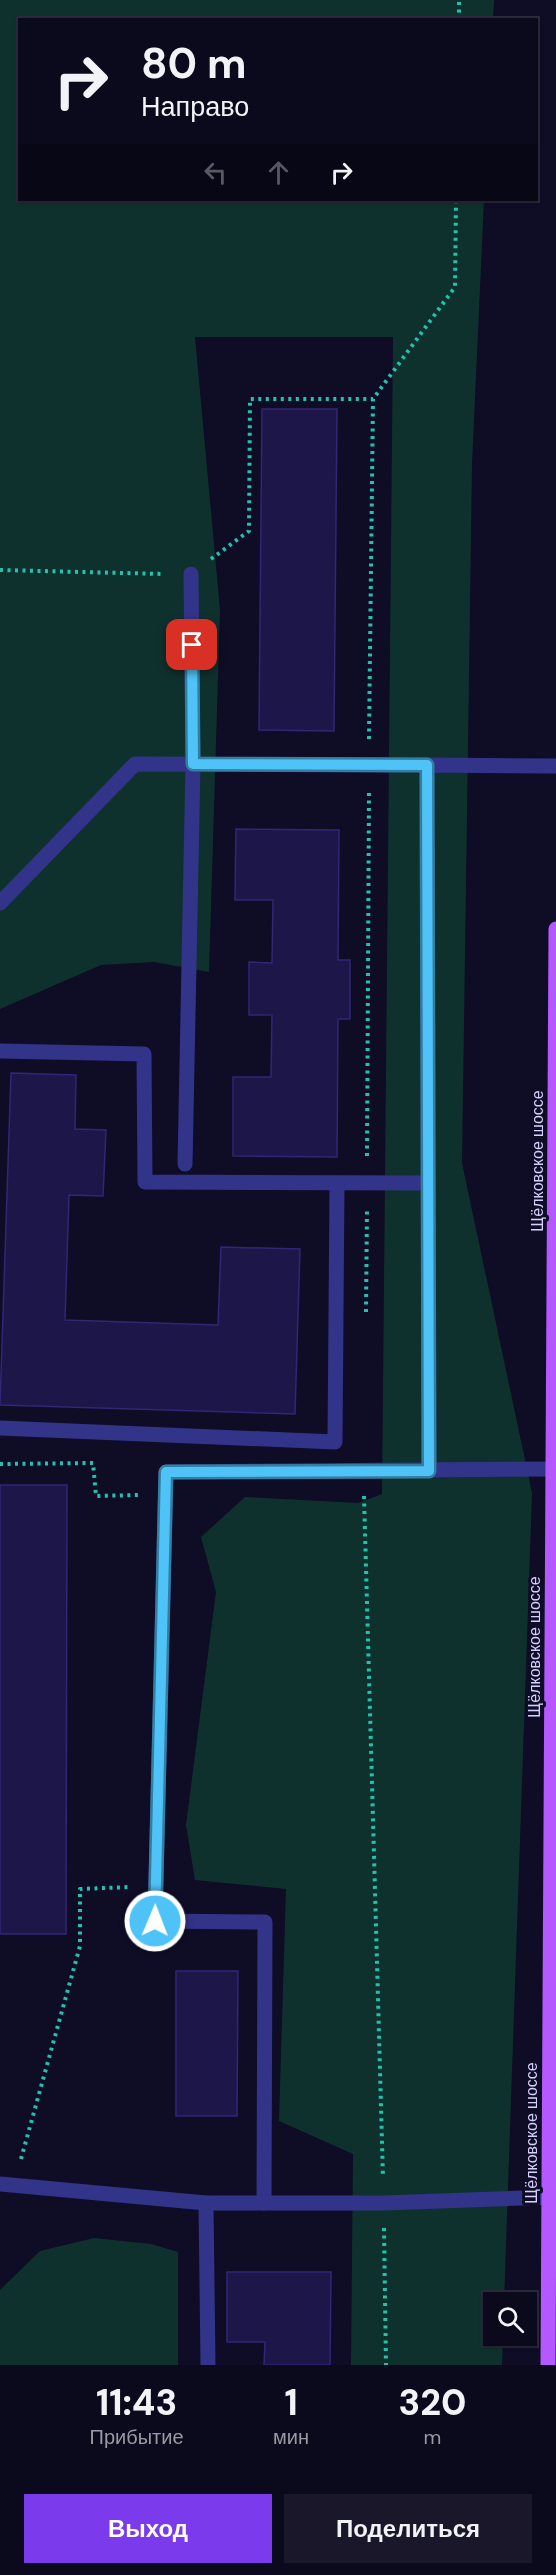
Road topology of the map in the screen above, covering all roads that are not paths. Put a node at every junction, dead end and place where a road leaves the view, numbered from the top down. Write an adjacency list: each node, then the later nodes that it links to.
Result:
1 (191, 574): 2 (lane)
2 (193, 764): 3 (lane); 5 (lane); 8 (lane)
3 (427, 765): 4 (lane); 9 (lane)
4 (556, 766)
5 (0, 903)
6 (556, 929): 12 (main road, Щёлковское шоссе)
7 (0, 1051): 10 (lane)
8 (185, 1164)
9 (428, 1183): 10 (lane); 13 (lane)
10 (337, 1184): 11 (lane)
11 (0, 1428)
12 (553, 1469): 13 (lane); 14 (main road, Щёлковское шоссе)
13 (429, 1471): 18 (lane)
14 (554, 1801): 16 (main road, Щёлковское шоссе)
15 (7, 2185): 17 (lane)
16 (549, 2197): 18 (lane); 20 (main road, Щёлковское шоссе)
17 (206, 2203): 18 (lane); 19 (lane)
18 (264, 2203)
19 (208, 2365)
20 (548, 2365)

